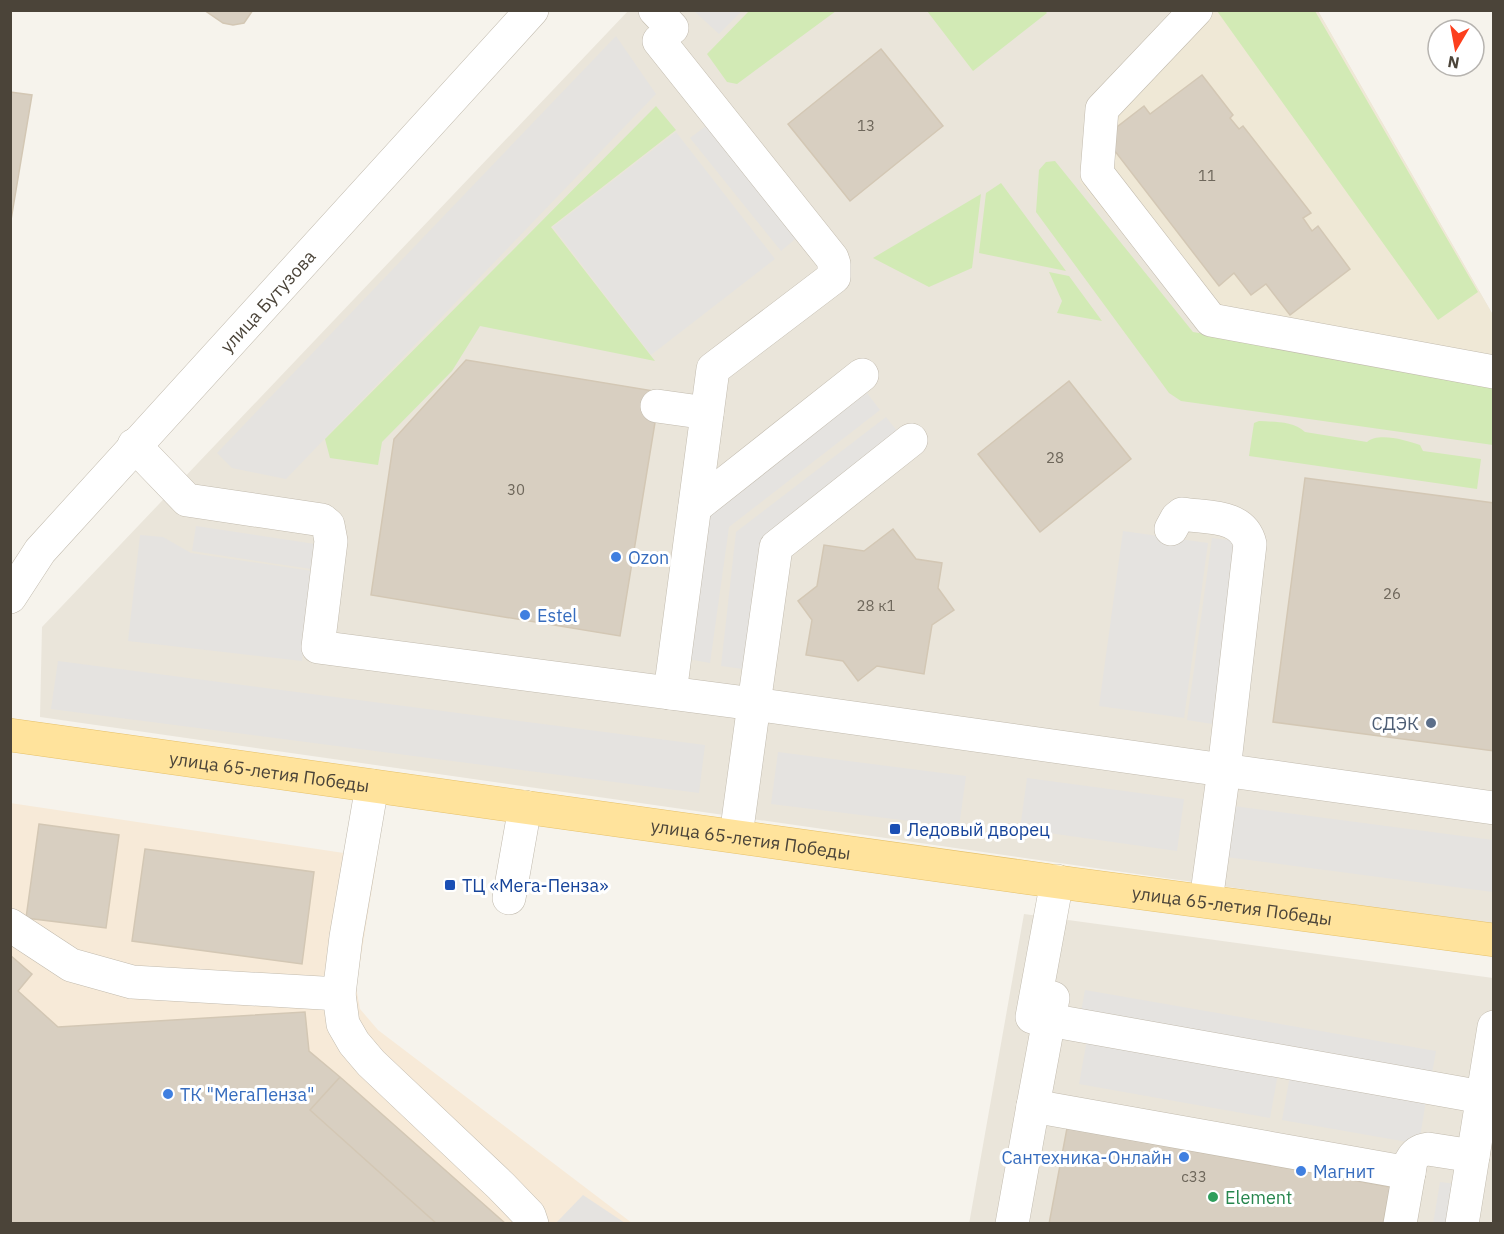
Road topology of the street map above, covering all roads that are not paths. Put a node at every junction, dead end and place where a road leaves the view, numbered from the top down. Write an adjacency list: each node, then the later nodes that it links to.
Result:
1 (532, 10): 9 (street, улица Бутузова)
2 (1196, 10): 4 (street)
3 (662, 27): 7 (street)
4 (1494, 372)
5 (862, 375): 10 (street)
6 (657, 406): 7 (street)
7 (707, 413): 10 (street)
8 (911, 440): 14 (street)
9 (134, 445): 12 (street, улица Бутузова); 13 (street)
10 (695, 507): 13 (street)
11 (1171, 529): 16 (street)
12 (10, 597)
13 (670, 693): 14 (street)
14 (754, 704): 16 (street); 20 (street)
15 (10, 735): 17 (main road, улица 65-летия Победы)
16 (1224, 770): 19 (street); 23 (street)
17 (372, 786): 18 (main road, улица 65-летия Победы); 26 (street)
18 (525, 807): 20 (main road, улица 65-летия Победы); 22 (street)
19 (1494, 808)
20 (736, 836): 21 (main road, улица 65-летия Победы)
21 (1065, 882): 23 (main road, улица 65-летия Победы); 27 (street)
22 (508, 898)
23 (1206, 901): 25 (main road, улица 65-летия Победы)
24 (10, 925): 26 (street)
25 (1494, 940)
26 (339, 994): 33 (street)
27 (1049, 1020): 29 (street); 30 (street)
28 (1494, 1027): 29 (street)
29 (1482, 1097): 31 (street)
30 (1034, 1106): 32 (street); 34 (street)
31 (1481, 1145): 32 (street); 36 (street)
32 (1409, 1173): 35 (street)
33 (532, 1224)
34 (1012, 1224)
35 (1400, 1224)
36 (1462, 1224)

